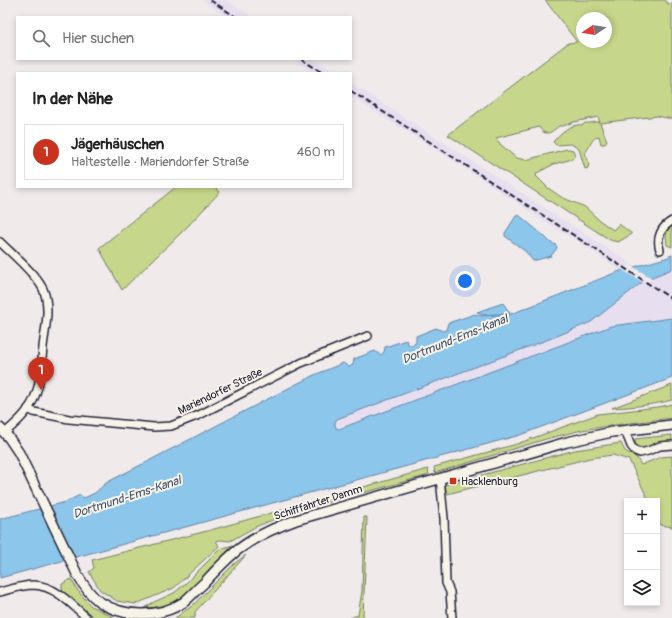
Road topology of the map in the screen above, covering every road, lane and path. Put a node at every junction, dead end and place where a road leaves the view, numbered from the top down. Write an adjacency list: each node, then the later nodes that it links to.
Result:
1 (672, 221): 3 (street)
2 (0, 242): 5 (street)
3 (660, 250)
4 (368, 336): 5 (street, Mariendorfer Straße)
5 (28, 409): 7 (street)
6 (672, 426): 8 (main road, Schifffahrter Damm)
7 (2, 431): 12 (main road, Schifffahrter Damm)
8 (623, 431): 9 (street); 10 (main road, Schifffahrter Damm)
9 (672, 444)
10 (440, 478): 12 (main road, Schifffahrter Damm); 14 (street)
11 (0, 592): 13 (street)
12 (141, 616)
13 (87, 618)
14 (452, 618)

